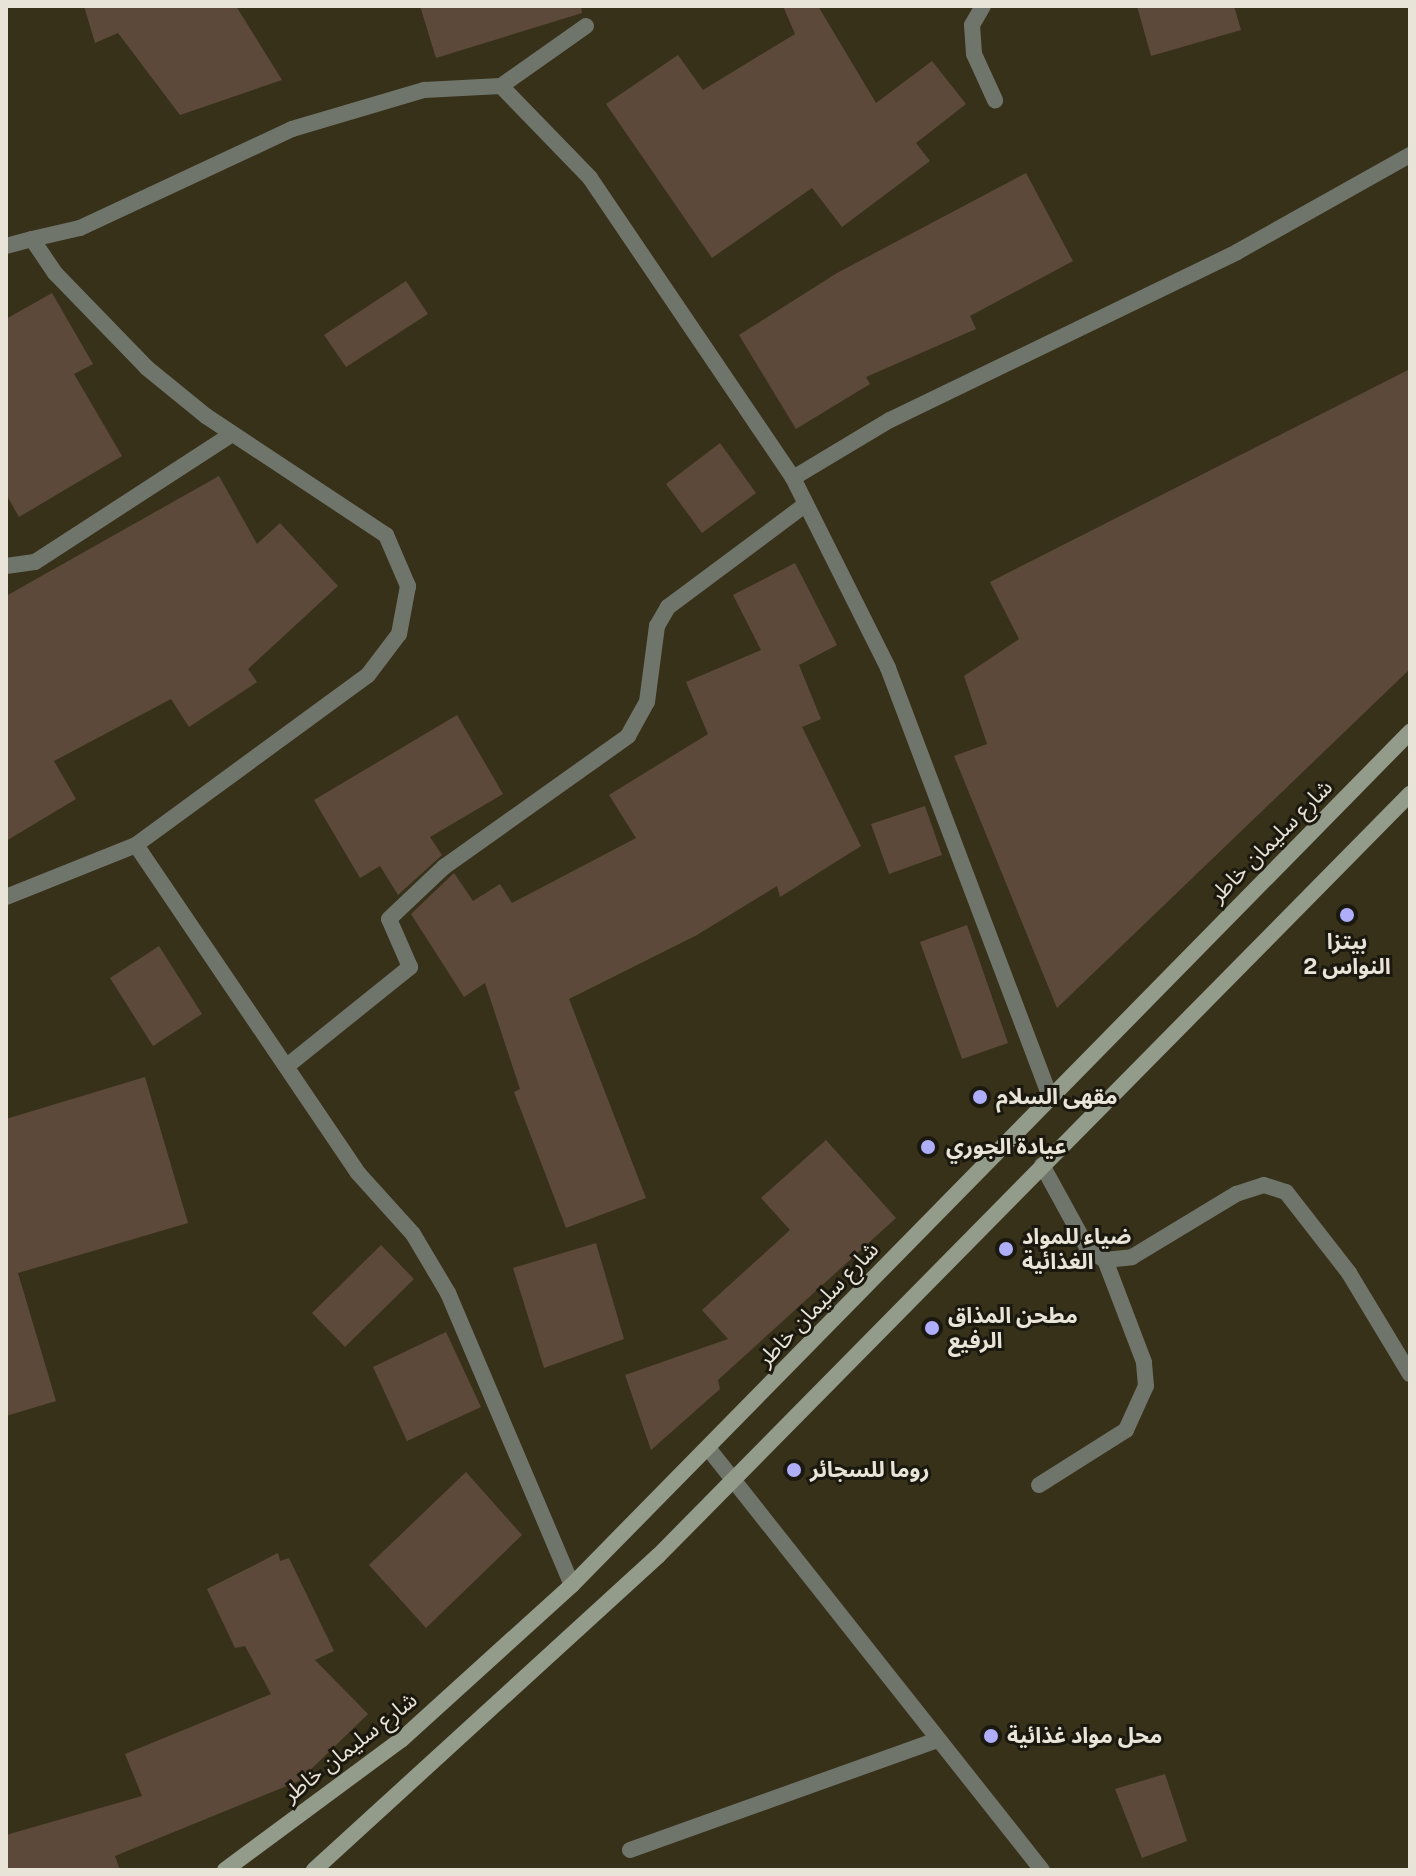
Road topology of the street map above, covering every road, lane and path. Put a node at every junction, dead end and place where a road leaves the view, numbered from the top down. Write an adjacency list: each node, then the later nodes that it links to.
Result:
1 (983, 6): 4 (street)
2 (586, 26): 3 (street)
3 (501, 86): 6 (street); 9 (street)
4 (995, 100)
5 (1410, 155): 9 (street)
6 (32, 239): 7 (street); 8 (street)
7 (6, 246)
8 (232, 434): 11 (street); 14 (street)
9 (793, 478): 10 (street)
10 (806, 504): 16 (street); 17 (street)
11 (6, 566)
12 (1410, 732): 17 (main road, شارع سليمان خاطر)
13 (1410, 794): 18 (main road)
14 (136, 845): 15 (street); 16 (street)
15 (6, 897)
16 (287, 1066): 24 (street)
17 (1050, 1096): 21 (main road, شارع سليمان خاطر)
18 (1042, 1165): 19 (street); 22 (main road)
19 (1105, 1260): 20 (street); 23 (street)
20 (1410, 1374)
21 (708, 1448): 22 (street); 24 (main road, شارع سليمان خاطر)
22 (736, 1477): 25 (street); 28 (main road)
23 (1039, 1485)
24 (572, 1585): 27 (main road, شارع سليمان خاطر)
25 (937, 1740): 26 (street); 29 (street)
26 (630, 1850)
27 (225, 1870)
28 (314, 1870)
29 (1042, 1870)

